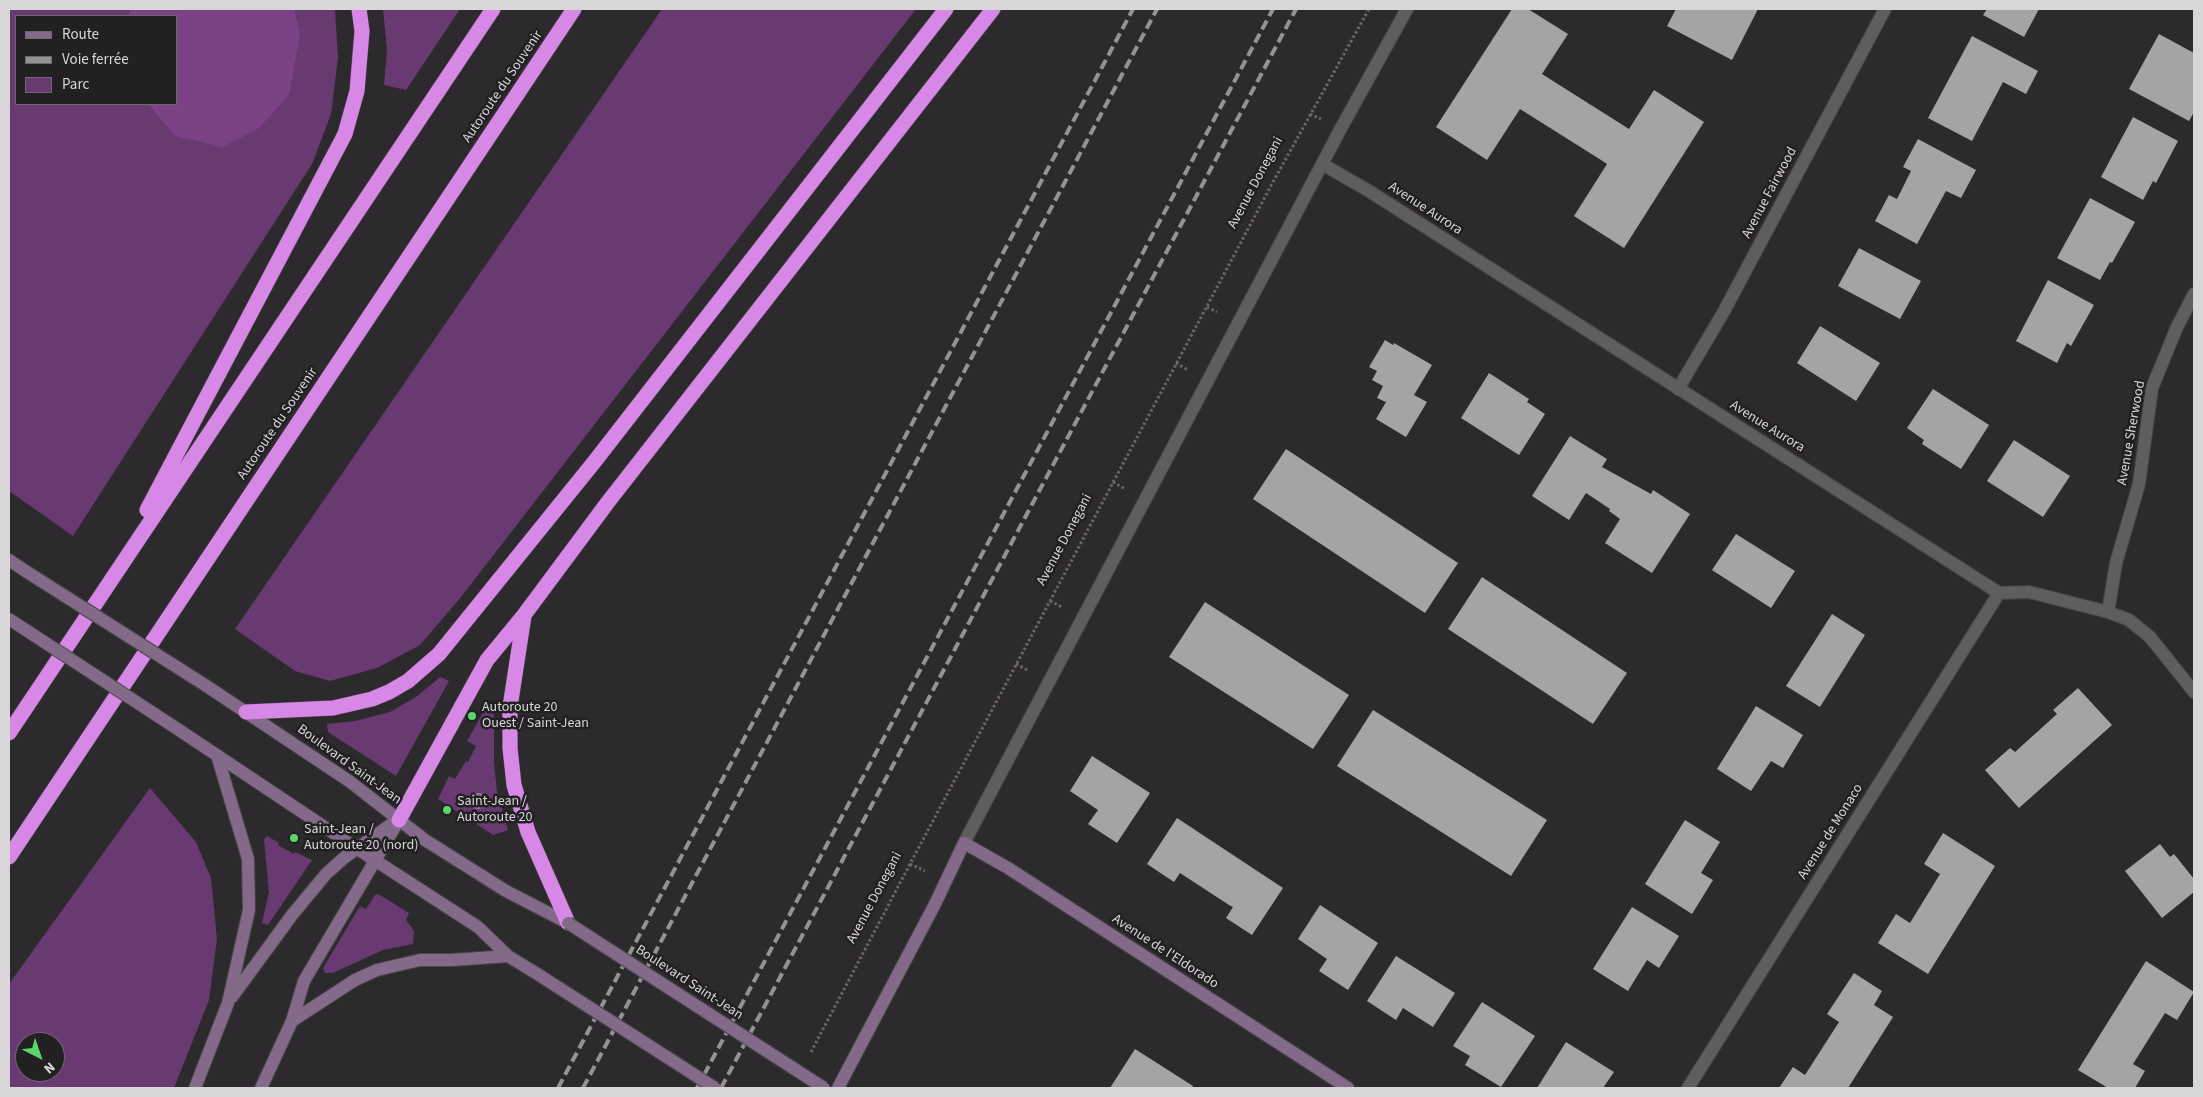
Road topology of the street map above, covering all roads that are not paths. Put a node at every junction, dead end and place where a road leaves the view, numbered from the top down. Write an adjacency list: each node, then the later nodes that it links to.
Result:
1 (359, 9): 14 (highway)
2 (493, 9): 14 (highway)
3 (574, 9): 9 (highway, Autoroute du Souvenir)
4 (581, 9): 9 (highway)
5 (946, 9): 20 (highway)
6 (993, 9): 17 (highway)
7 (1407, 9): 10 (street)
8 (1885, 9): 12 (street, Avenue Fairwood)
9 (560, 30): 26 (highway, Autoroute du Souvenir)
10 (1322, 164): 12 (street, Avenue Aurora); 24 (street)
11 (2194, 294): 16 (street, Avenue Sherwood)
12 (1678, 389): 15 (street, Avenue Aurora)
13 (9, 560): 20 (main road, Boulevard Saint-Jean, bridge)
14 (109, 582): 21 (highway)
15 (1999, 592): 16 (street); 38 (street, Avenue de Monaco)
16 (2108, 612): 19 (street)
17 (524, 614): 23 (highway); 28 (highway)
18 (9, 619): 22 (main road, bridge)
19 (2194, 692)
20 (246, 712): 23 (main road, Boulevard Saint-Jean)
21 (9, 734)
22 (217, 755): 25 (main road); 30 (main road)
23 (399, 820): 25 (main road); 27 (main road); 28 (main road, Boulevard Saint-Jean)
24 (964, 843): 36 (main road); 37 (main road, Avenue de l'Eldorado)
25 (356, 848): 27 (main road); 30 (main road)
26 (9, 857)
27 (375, 860): 29 (main road); 31 (main road)
28 (568, 923): 35 (main road, Boulevard Saint-Jean, bridge)
29 (508, 956): 31 (main road); 34 (main road, bridge)
30 (228, 1003): 32 (main road)
31 (292, 1020): 33 (main road)
32 (195, 1088)
33 (261, 1088)
34 (715, 1088)
35 (824, 1088)
36 (838, 1088)
37 (1348, 1088)
38 (1688, 1088)

